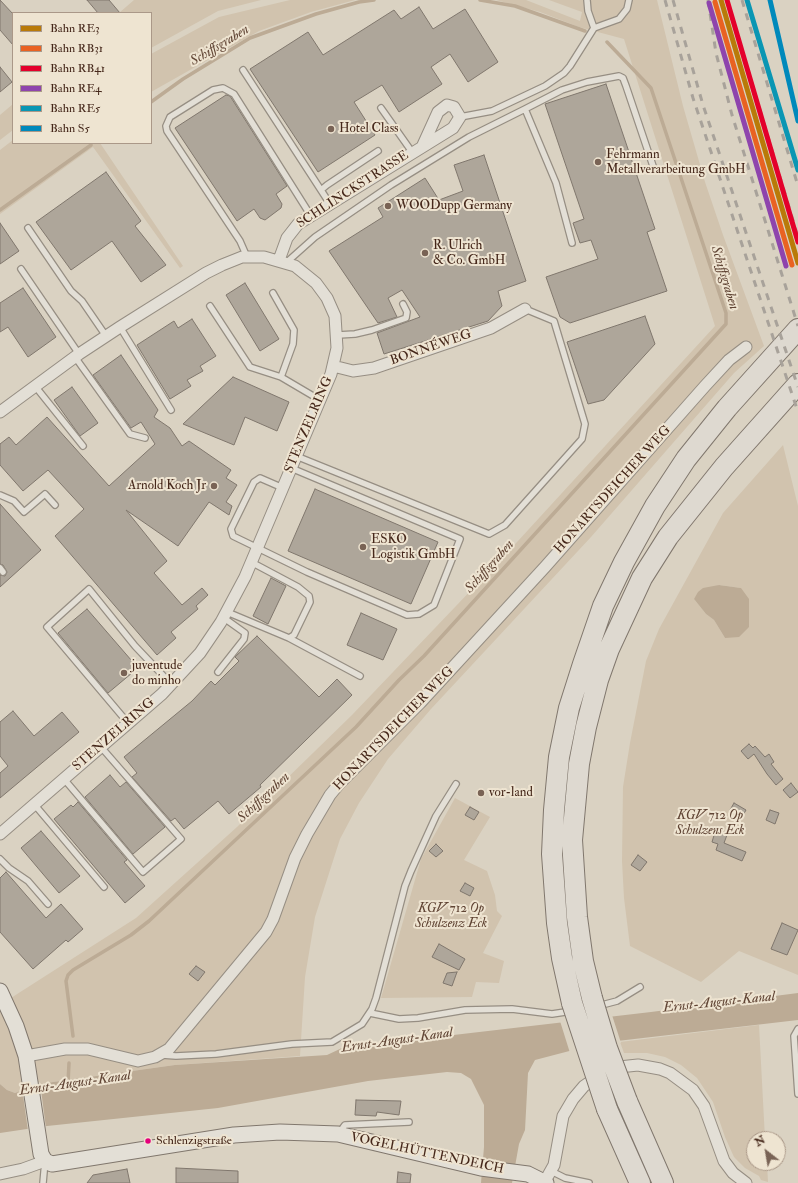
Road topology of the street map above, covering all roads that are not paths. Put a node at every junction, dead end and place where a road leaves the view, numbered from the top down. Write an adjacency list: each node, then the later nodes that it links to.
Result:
1 (587, 0): 3 (lane)
2 (629, 1): 3 (lane)
3 (594, 28): 7 (lane)
4 (243, 70): 12 (lane)
5 (381, 108): 10 (lane)
6 (525, 109): 11 (lane); 16 (lane); 18 (lane)
7 (460, 117): 8 (street, SCHLINCKSTRASSE); 8 (street, SCHLINCKSTRASSE)
8 (423, 145): 10 (street, SCHLINCKSTRASSE)
9 (378, 151): 12 (lane)
10 (412, 152): 13 (street, SCHLINCKSTRASSE)
11 (653, 166)
12 (321, 190): 13 (lane)
13 (330, 204): 14 (street, SCHLINCKSTRASSE)
14 (311, 216): 17 (lane); 18 (street, SCHLINCKSTRASSE)
15 (28, 228): 27 (lane)
16 (572, 243)
17 (247, 257): 18 (street, STENZELRING); 24 (street, STENZELRING)
18 (283, 261): 26 (street, STENZELRING)
19 (21, 269): 29 (lane)
20 (273, 293): 31 (lane)
21 (402, 304): 26 (lane)
22 (210, 306): 31 (lane)
23 (525, 309): 30 (street, BONNÉWEG); 39 (lane)
24 (120, 327): 27 (street, STENZELRING); 35 (lane)
25 (798, 329): 74 (highway, bridge)
26 (338, 335): 30 (street, STENZELRING)
27 (106, 336): 29 (street, STENZELRING)
28 (746, 347): 64 (street, HONARTSDEICHER WEG)
29 (77, 356): 33 (street, STENZELRING); 37 (lane)
30 (333, 366): 34 (street, STENZELRING)
31 (281, 377): 34 (lane)
32 (798, 384): 75 (highway, bridge)
33 (35, 386): 36 (street, STENZELRING); 38 (lane)
34 (320, 400): 39 (street, STENZELRING)
35 (171, 410)
36 (0, 412)
37 (145, 438)
38 (83, 446)
39 (296, 456): 40 (street, STENZELRING)
40 (291, 468): 41 (street, STENZELRING); 44 (lane)
41 (283, 488): 44 (street, STENZELRING); 44 (lane)
42 (0, 495): 43 (lane)
43 (55, 505)
44 (257, 547): 45 (street, STENZELRING)
45 (251, 562): 46 (street, STENZELRING); 47 (lane)
46 (226, 615): 47 (lane); 48 (lane); 50 (street, STENZELRING)
47 (289, 638): 49 (lane)
48 (218, 672)
49 (360, 676)
50 (172, 685): 51 (street, STENZELRING); 51 (lane)
51 (128, 723): 52 (street, STENZELRING)
52 (101, 747): 53 (street, STENZELRING); 53 (lane)
53 (64, 779): 55 (street, STENZELRING)
54 (456, 784): 62 (lane)
55 (34, 804): 56 (street, STENZELRING); 58 (lane)
56 (0, 833)
57 (0, 859): 59 (lane)
58 (104, 887)
59 (48, 904)
60 (640, 987): 62 (lane)
61 (0, 991): 65 (street)
62 (370, 1013): 64 (lane)
63 (798, 1028): 66 (lane)
64 (160, 1055): 65 (street, HONARTSDEICHER WEG)
65 (26, 1056): 69 (street)
66 (798, 1094)
67 (409, 1122): 68 (lane)
68 (338, 1134): 69 (street, VOGELHÜTTENDEICH); 71 (street, VOGELHÜTTENDEICH)
69 (45, 1161): 70 (street); 72 (lane)
70 (0, 1174)
71 (547, 1178): 73 (lane); 76 (street)
72 (43, 1183)
73 (589, 1183)
74 (640, 1183)
75 (663, 1183)
76 (746, 1183)

